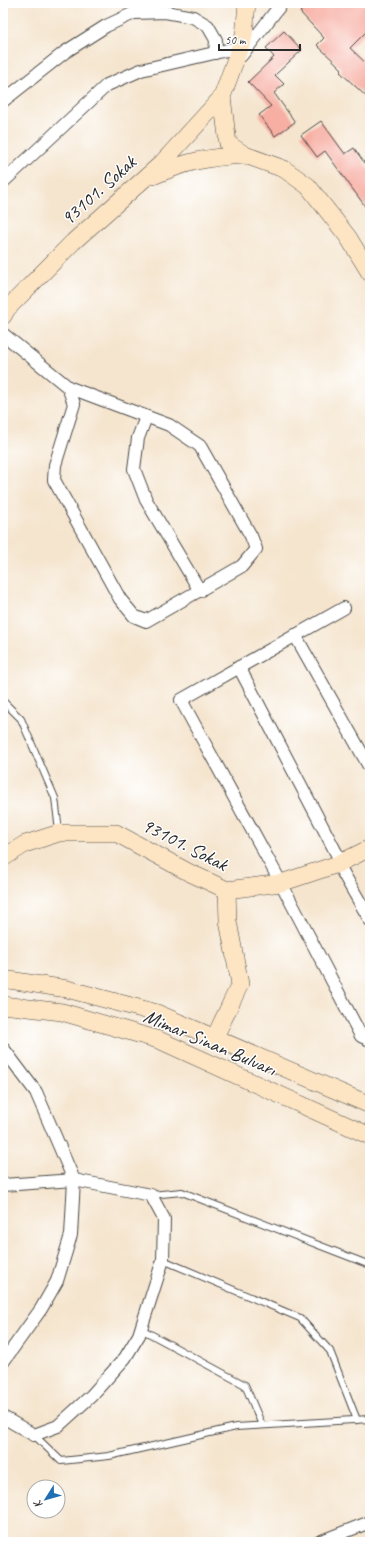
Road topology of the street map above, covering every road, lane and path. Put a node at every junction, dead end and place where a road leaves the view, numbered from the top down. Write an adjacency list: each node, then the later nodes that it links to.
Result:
1 (247, 3): 4 (street, 93101. Sokak)
2 (282, 3): 4 (street)
3 (215, 53): 4 (street); 6 (street); 9 (street)
4 (238, 55): 5 (street, 93101. Sokak)
5 (222, 97): 7 (street, 93101. Sokak); 8 (street, 93101. Sokak)
6 (3, 101)
7 (245, 155): 8 (street); 10 (street, 93101. Sokak)
8 (143, 180): 11 (street, 93101. Sokak)
9 (3, 182)
10 (370, 272)
11 (3, 316)
12 (3, 334): 13 (street)
13 (68, 388): 14 (street); 15 (street)
14 (146, 417): 15 (street); 15 (street)
15 (200, 591)
16 (344, 608): 17 (street)
17 (295, 636): 18 (street); 20 (street)
18 (239, 667): 24 (street); 25 (street)
19 (3, 702): 21 (lane)
20 (370, 768)
21 (59, 833): 23 (street, 93101. Sokak); 26 (street, 93101. Sokak)
22 (370, 848): 24 (street, 93101. Sokak)
23 (3, 858)
24 (340, 863): 25 (street, 93101. Sokak); 27 (street)
25 (281, 883): 26 (street, 93101. Sokak); 31 (street)
26 (227, 890): 30 (street)
27 (370, 920)
28 (3, 979): 30 (street, Mimar Sinan Bulvarı)
29 (3, 1005): 34 (street, Mimar Sinan Bulvarı)
30 (215, 1037): 33 (street, Mimar Sinan Bulvarı)
31 (370, 1040)
32 (3, 1048): 35 (street)
33 (370, 1105)
34 (370, 1136)
35 (74, 1180): 36 (street); 37 (street); 41 (street)
36 (3, 1185)
37 (151, 1195): 38 (street); 39 (lane)
38 (163, 1260): 40 (street); 44 (lane)
39 (370, 1264)
40 (141, 1329): 45 (lane); 46 (street)
41 (3, 1362)
42 (3, 1417): 46 (street)
43 (370, 1419): 44 (lane)
44 (357, 1420): 45 (lane)
45 (262, 1425): 46 (lane)
46 (34, 1435)
47 (370, 1522): 48 (street)
48 (319, 1542)

